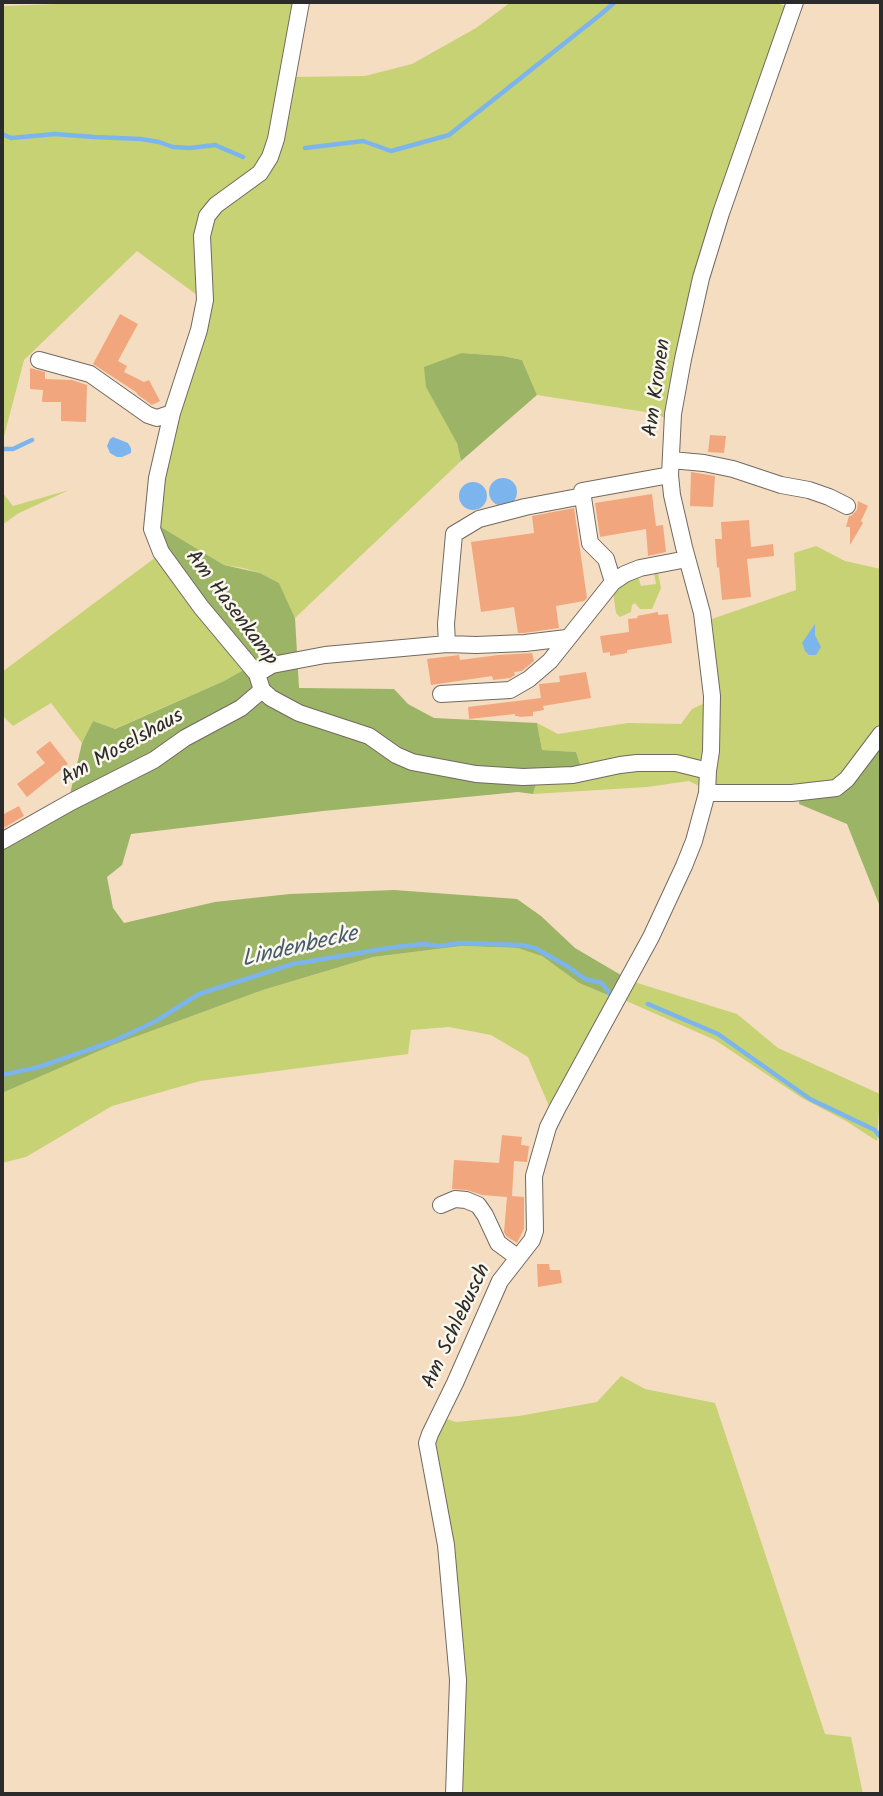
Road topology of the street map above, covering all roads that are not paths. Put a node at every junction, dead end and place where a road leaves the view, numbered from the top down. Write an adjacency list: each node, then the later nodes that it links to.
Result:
1 (301, 2): 4 (street, Am Hasenkamp)
2 (795, 2): 5 (street, Am Kronen)
3 (39, 360): 4 (street)
4 (172, 413): 12 (street, Am Hasenkamp)
5 (671, 468): 6 (street); 7 (street); 8 (street, Am Kronen)
6 (583, 496): 9 (street); 11 (street)
7 (847, 506)
8 (687, 559): 9 (street); 16 (street, Am Kronen)
9 (613, 582): 10 (street)
10 (567, 638): 11 (street); 14 (street)
11 (447, 644): 12 (street)
12 (257, 674): 13 (street, Am Hasenkamp)
13 (262, 690): 16 (street, Am Hasenkamp); 18 (street, Am Moselshaus)
14 (441, 694)
15 (881, 734): 17 (street)
16 (708, 771): 17 (street, Am Kronen)
17 (707, 793): 20 (street, Am Schlebusch)
18 (2, 841)
19 (440, 1205): 20 (street)
20 (517, 1257): 21 (street, Am Schlebusch)
21 (454, 1794)

